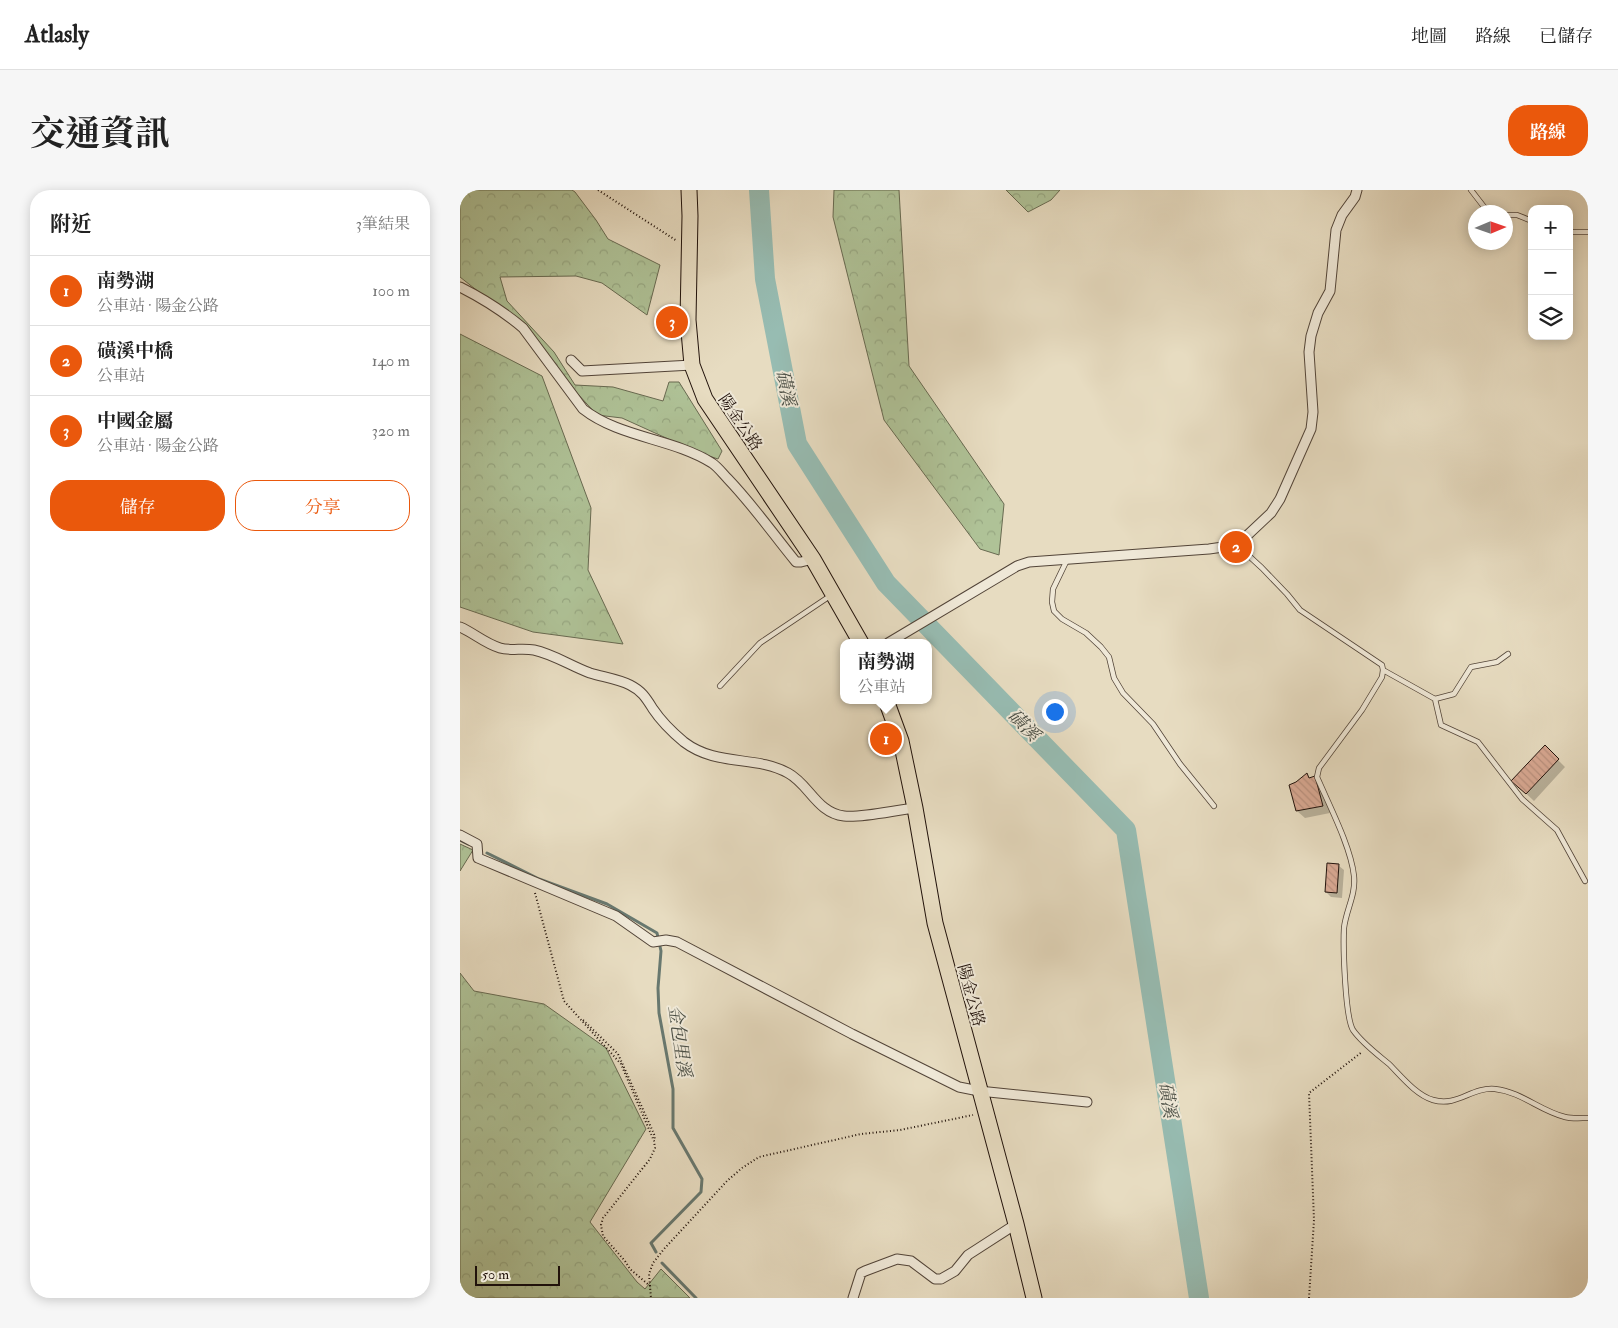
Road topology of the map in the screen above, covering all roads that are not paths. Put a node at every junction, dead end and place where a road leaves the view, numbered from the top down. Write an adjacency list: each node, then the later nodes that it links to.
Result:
1 (689, 190): 11 (main road, 陽金公路)
2 (1358, 190): 12 (street)
3 (1471, 190): 4 (lane)
4 (1483, 205)
5 (1513, 215): 6 (lane)
6 (1528, 220)
7 (1573, 232): 8 (lane)
8 (1588, 232)
9 (460, 287): 13 (street)
10 (571, 360): 11 (street)
11 (692, 366): 13 (main road, 陽金公路)
12 (1237, 545): 14 (street); 20 (lane)
13 (813, 558): 15 (main road, 陽金公路)
14 (1068, 559): 18 (street); 24 (lane)
15 (833, 594): 17 (main road, 陽金公路); 21 (lane)
16 (460, 627): 25 (street)
17 (859, 639)
18 (894, 639)
19 (1508, 654): 22 (lane)
20 (1383, 670): 22 (lane); 30 (lane)
21 (720, 686)
22 (1435, 698): 27 (lane)
23 (887, 704): 25 (main road, 陽金公路)
24 (1214, 806)
25 (915, 808): 28 (main road, 陽金公路)
26 (460, 835): 28 (street)
27 (1584, 881)
28 (979, 1091): 29 (street); 31 (main road, 陽金公路)
29 (1087, 1102)
30 (1588, 1118)
31 (1016, 1224): 32 (street); 33 (main road, 陽金公路)
32 (853, 1298)
33 (1034, 1298)

